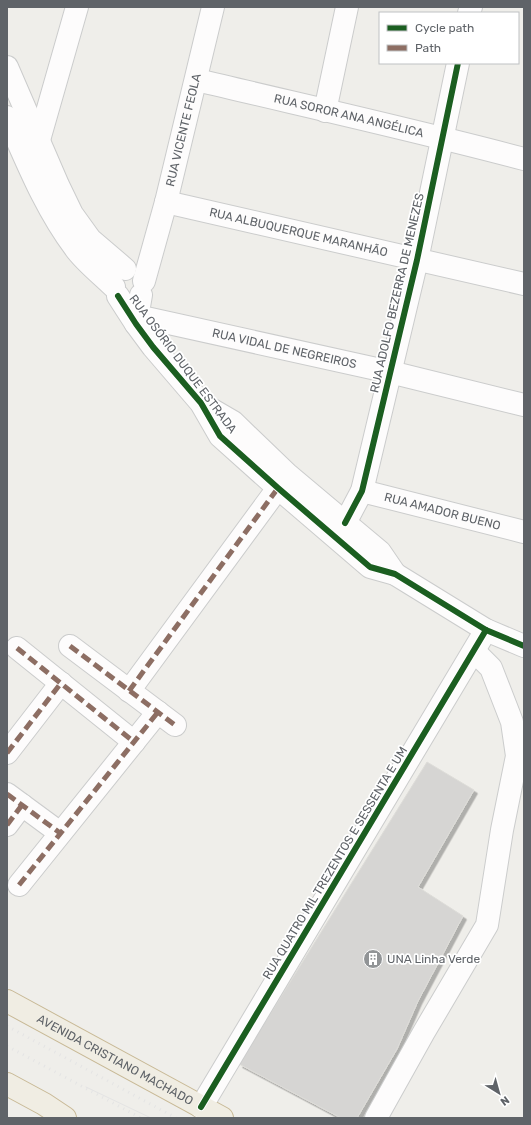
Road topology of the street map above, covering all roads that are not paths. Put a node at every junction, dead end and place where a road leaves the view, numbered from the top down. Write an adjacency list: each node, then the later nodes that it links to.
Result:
1 (77, 7): 10 (street)
2 (213, 7): 6 (street, RUA VICENTE FEOLA)
3 (347, 7): 7 (street)
4 (458, 64): 9 (street, RUA ADOLFO BEZERRA DE MENEZES)
5 (7, 67): 10 (street, RUA OSÓRIO DUQUE ESTRADA)
6 (197, 80): 7 (street, RUA SOROR ANA ANGÉLICA); 12 (street, RUA VICENTE FEOLA)
7 (325, 111): 9 (street, RUA SOROR ANA ANGÉLICA)
8 (7, 117): 10 (street, RUA OSÓRIO DUQUE ESTRADA)
9 (442, 138): 11 (street, RUA SOROR ANA ANGÉLICA); 13 (street, RUA ADOLFO BEZERRA DE MENEZES)
10 (30, 145): 14 (street, RUA OSÓRIO DUQUE ESTRADA)
11 (524, 159)
12 (166, 202): 13 (street, RUA ALBUQUERQUE MARANHÃO); 14 (street, RUA VICENTE FEOLA)
13 (417, 260): 15 (street, RUA ALBUQUERQUE MARANHÃO); 17 (street, RUA ADOLFO BEZERRA DE MENEZES)
14 (129, 283): 16 (street, RUA OSÓRIO DUQUE ESTRADA)
15 (524, 284)
16 (137, 320): 17 (street, RUA VIDAL DE NEGREIROS); 18 (street, RUA OSÓRIO DUQUE ESTRADA)
17 (390, 372): 19 (street, RUA VIDAL DE NEGREIROS); 21 (street, RUA ADOLFO BEZERRA DE MENEZES)
18 (201, 403): 20 (street, RUA OSÓRIO DUQUE ESTRADA); 22 (street, RUA OSÓRIO DUQUE ESTRADA)
19 (524, 405)
20 (278, 488): 24 (street, RUA OSÓRIO DUQUE ESTRADA); 31 (street)
21 (362, 491): 22 (street, RUA ADOLFO BEZERRA DE MENEZES); 23 (street, RUA AMADOR BUENO)
22 (345, 523): 24 (street, RUA OSÓRIO DUQUE ESTRADA)
23 (524, 532)
24 (395, 574): 25 (street, RUA OSÓRIO DUQUE ESTRADA)
25 (486, 630): 27 (street, RUA OSÓRIO DUQUE ESTRADA); 29 (street, RUA QUATRO MIL TREZENTOS E SESSENTA E UM)
26 (70, 646): 31 (street)
27 (524, 646)
28 (17, 648): 30 (street)
29 (474, 651): 43 (street, RUA QUATRO MIL TREZENTOS E SESSENTA E UM); 47 (street)
30 (61, 683): 34 (street); 35 (street)
31 (129, 691): 32 (street)
32 (158, 712): 33 (street); 34 (street)
33 (175, 725)
34 (134, 742): 38 (street)
35 (7, 754)
36 (14, 799): 37 (street); 38 (street)
37 (7, 825)
38 (60, 833): 39 (street)
39 (19, 885)
40 (7, 1001): 43 (highway, AVENIDA CRISTIANO MACHADO)
41 (7, 1084): 42 (highway)
42 (44, 1104): 44 (highway); 45 (highway)
43 (201, 1107): 46 (highway, AVENIDA CRISTIANO MACHADO)
44 (65, 1118)
45 (82, 1118)
46 (222, 1118)
47 (376, 1118)

